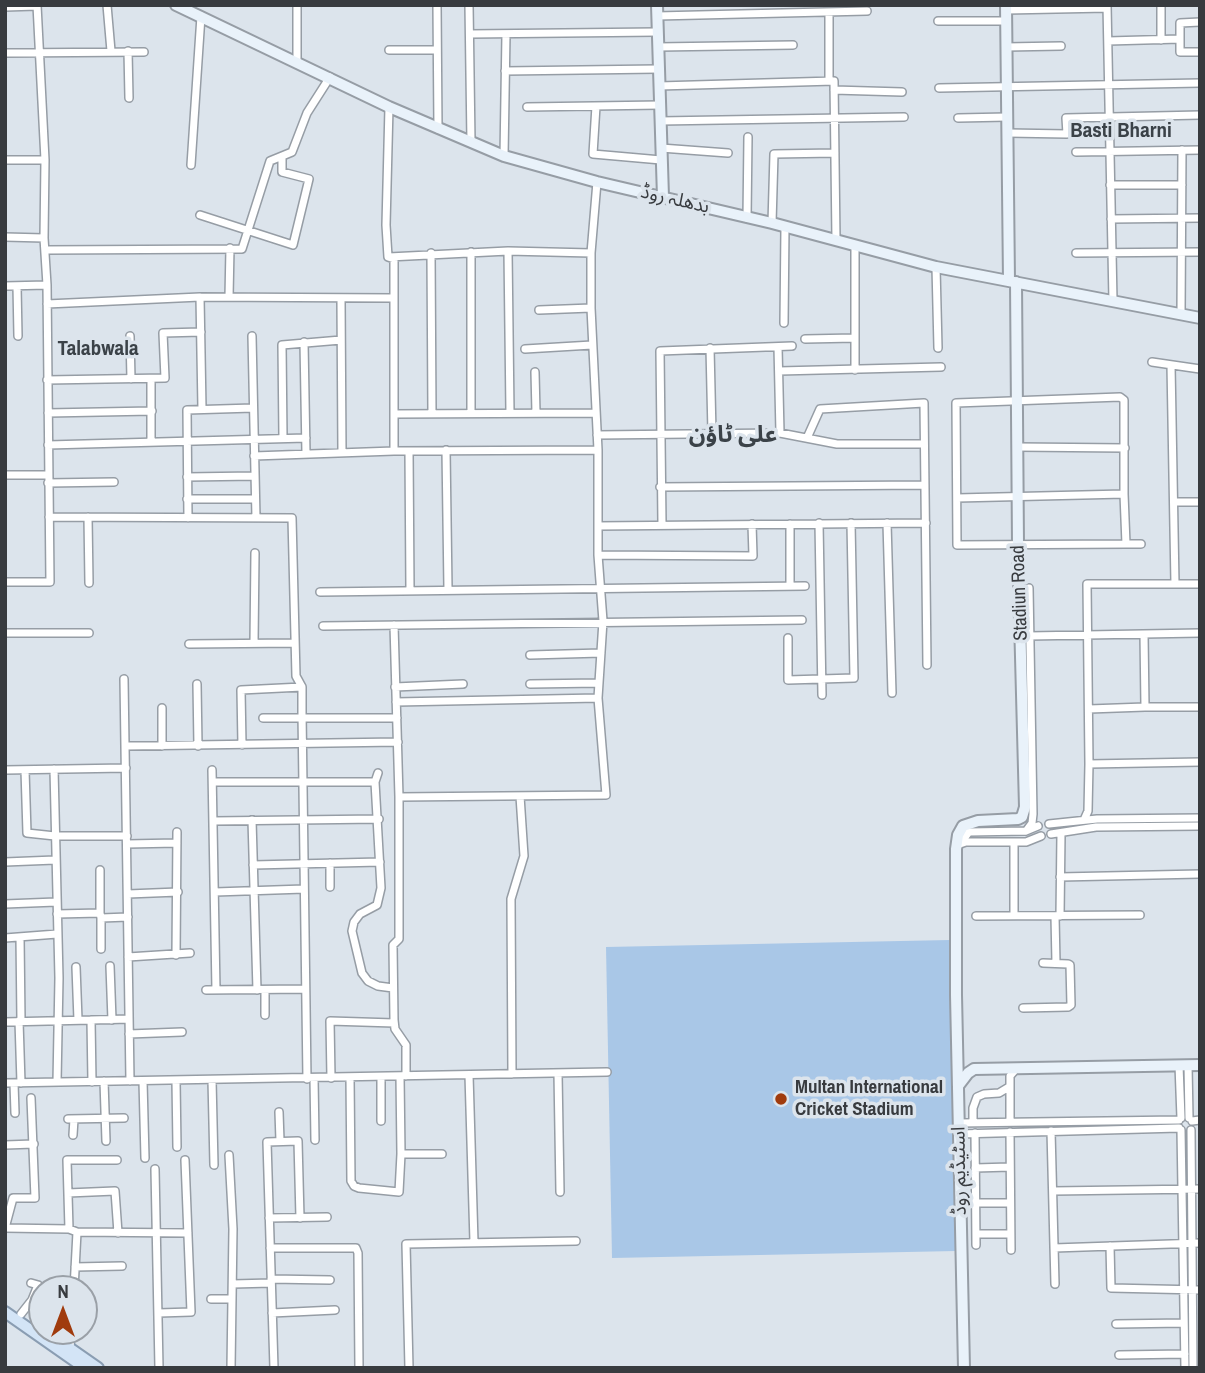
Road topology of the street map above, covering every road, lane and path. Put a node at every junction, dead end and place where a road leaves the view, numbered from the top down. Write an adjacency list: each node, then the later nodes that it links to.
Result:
1 (107, 5): 35 (street)
2 (176, 5): 18 (main road, بدھلہ روڈ)
3 (298, 5): 40 (street)
4 (437, 5): 33 (street)
5 (469, 5): 23 (street)
6 (708, 5): 19 (street)
7 (1161, 5): 26 (street)
8 (37, 6): 9 (street); 34 (street)
9 (5, 7)
10 (1107, 7): 17 (street); 27 (street)
11 (849, 8): 15 (street); 16 (street)
12 (780, 9): 13 (street); 19 (street)
13 (813, 9): 16 (street)
14 (657, 11): 19 (street); 22 (main road)
15 (867, 11)
16 (829, 12): 44 (street)
17 (1006, 12): 20 (street); 31 (main road, Stadiun Road)
18 (201, 15): 40 (main road, بدھلہ روڈ); 80 (street)
19 (707, 15)
20 (938, 21)
21 (1200, 22): 25 (street)
22 (657, 32): 24 (street); 30 (main road)
23 (470, 34): 24 (street); 67 (street)
24 (506, 34): 42 (street)
25 (1180, 39): 26 (street); 38 (street)
26 (1161, 40): 27 (street)
27 (1108, 41): 45 (street)
28 (793, 45): 30 (street)
29 (1061, 46): 31 (street)
30 (658, 47): 41 (main road)
31 (1006, 47): 47 (main road, Stadiun Road)
32 (388, 50): 33 (street)
33 (437, 50): 64 (street)
34 (40, 51): 35 (street); 39 (street); 78 (street)
35 (111, 51): 36 (street)
36 (128, 51): 37 (street); 52 (street)
37 (144, 52)
38 (1200, 52)
39 (5, 54)
40 (297, 61): 43 (main road, بدھلہ روڈ)
41 (659, 69): 42 (street); 48 (main road)
42 (505, 71): 75 (street)
43 (330, 78): 55 (main road, بدھلہ روڈ); 76 (street)
44 (829, 81): 48 (street); 50 (street)
45 (1109, 83): 46 (street); 47 (street); 60 (street)
46 (1200, 83)
47 (1006, 85): 49 (street); 59 (main road, Stadiun Road)
48 (659, 86): 53 (main road)
49 (939, 88)
50 (834, 90): 51 (street); 61 (street)
51 (902, 92)
52 (129, 97)
53 (660, 105): 54 (street); 63 (main road)
54 (596, 106): 56 (street); 79 (street)
55 (389, 107): 64 (main road, بدھلہ روڈ); 107 (street)
56 (527, 107)
57 (1200, 115): 60 (street)
58 (904, 117): 61 (street)
59 (1007, 117): 62 (street); 65 (main road, Stadiun Road)
60 (1109, 117): 65 (street); 72 (street)
61 (834, 118): 63 (street); 74 (street)
62 (958, 118)
63 (660, 121): 68 (main road)
64 (438, 129): 67 (main road, بدھلہ روڈ)
65 (1008, 133): 109 (main road, Stadiun Road)
66 (748, 138): 86 (street)
67 (471, 142): 75 (main road, بدھلہ روڈ)
68 (661, 148): 73 (street); 79 (main road)
69 (1182, 150): 70 (street); 72 (street); 83 (street)
70 (1200, 150)
71 (1076, 152): 72 (street)
72 (1110, 152): 82 (street)
73 (728, 153)
74 (835, 153): 90 (street); 95 (street)
75 (505, 156): 81 (main road, بدھلہ روڈ)
76 (282, 158): 92 (street); 92 (street)
77 (5, 160): 78 (street)
78 (45, 160): 94 (street)
79 (661, 160): 84 (main road)
80 (191, 165)
81 (597, 182): 84 (main road, بدھلہ روڈ); 104 (street)
82 (1111, 185): 83 (street); 89 (street)
83 (1182, 185): 87 (street)
84 (663, 197): 86 (main road, بدھلہ روڈ)
85 (200, 215): 92 (street)
86 (747, 218): 90 (main road, بدھلہ روڈ)
87 (1181, 218): 88 (street); 89 (street); 101 (street)
88 (1200, 218)
89 (1111, 219): 106 (street)
90 (772, 223): 91 (main road, بدھلہ روڈ)
91 (785, 227): 95 (main road, بدھلہ روڈ); 123 (street)
92 (250, 230): 97 (street)
93 (5, 237): 94 (street)
94 (44, 238): 98 (street)
95 (836, 240): 96 (main road, بدھلہ روڈ)
96 (855, 245): 108 (main road, بدھلہ روڈ); 128 (street)
97 (230, 248): 98 (street); 114 (street)
98 (46, 250): 110 (street)
99 (508, 251): 100 (street); 104 (street); 154 (street)
100 (471, 252): 103 (street); 153 (street)
101 (1181, 252): 102 (street); 106 (street); 121 (street)
102 (1200, 252)
103 (431, 253): 107 (street); 158 (street)
104 (591, 253): 119 (street)
105 (1076, 253): 106 (street)
106 (1112, 253): 117 (street)
107 (388, 257): 115 (street)
108 (936, 267): 109 (main road, بدھلہ روڈ); 136 (street)
109 (1012, 281): 117 (main road, بدھلہ روڈ); 148 (main road, Stadiun Road)
110 (47, 285): 112 (street); 118 (street)
111 (5, 286): 112 (street)
112 (17, 286): 125 (street)
113 (200, 297): 114 (street); 118 (street); 124 (street)
114 (229, 298): 116 (street)
115 (393, 298): 116 (street); 157 (street)
116 (341, 299): 130 (street)
117 (1113, 301): 121 (main road, بدھلہ روڈ)
118 (47, 304): 147 (street)
119 (591, 308): 120 (street); 132 (street)
120 (539, 310)
121 (1181, 314): 122 (main road, بدھلہ روڈ)
122 (1200, 318)
123 (784, 323)
124 (201, 332): 146 (street); 150 (street)
125 (18, 336)
126 (130, 336): 145 (street)
127 (252, 336): 149 (street)
128 (855, 338): 129 (street); 142 (street)
129 (805, 339)
130 (341, 340): 131 (street); 177 (street)
131 (304, 342): 163 (street); 164 (street)
132 (592, 345): 137 (street); 156 (street)
133 (792, 346): 134 (street)
134 (779, 347): 135 (street); 144 (street)
135 (710, 348): 159 (street); 160 (street)
136 (938, 348)
137 (525, 349)
138 (1152, 362): 139 (street)
139 (1171, 365): 141 (street); 192 (street)
140 (941, 367): 142 (street)
141 (1200, 369)
142 (855, 370): 144 (street)
143 (535, 372): 155 (street)
144 (779, 372): 161 (street)
145 (131, 379): 146 (street); 147 (street)
146 (151, 379): 151 (street)
147 (47, 380): 152 (street)
148 (1016, 400): 171 (main road, Stadiun Road); 172 (street); 189 (street)
149 (253, 408): 150 (street); 166 (street)
150 (202, 409): 167 (street)
151 (152, 411): 152 (street); 168 (street)
152 (48, 413): 170 (street)
153 (471, 413): 154 (street); 158 (street)
154 (510, 413): 155 (street)
155 (536, 413): 156 (street)
156 (596, 413): 162 (street)
157 (394, 414): 158 (street); 175 (street)
158 (432, 414)
159 (660, 433): 160 (street); 162 (street); 186 (street)
160 (712, 433): 161 (street)
161 (780, 433): 165 (street)
162 (597, 435): 174 (street)
163 (283, 438): 164 (street); 166 (street)
164 (306, 438): 178 (street)
165 (807, 438): 169 (street); 169 (street)
166 (254, 439): 167 (street); 179 (street)
167 (187, 441): 168 (street); 182 (street)
168 (151, 442): 170 (street)
169 (925, 444): 185 (street)
170 (48, 445): 183 (street)
171 (1017, 447): 172 (street); 188 (main road, Stadiun Road)
172 (1125, 448): 187 (street)
173 (446, 450): 174 (street); 176 (street); 219 (street)
174 (598, 450): 205 (street)
175 (394, 451): 176 (street); 177 (street)
176 (409, 451): 220 (street)
177 (342, 453): 178 (street)
178 (306, 454): 179 (street)
179 (254, 456): 181 (street)
180 (5, 475): 183 (street)
181 (255, 475): 182 (street); 191 (street)
182 (187, 477): 190 (street)
183 (48, 479): 184 (street); 194 (street)
184 (114, 482)
185 (925, 485): 186 (street); 201 (street)
186 (660, 487): 202 (street)
187 (1124, 494): 188 (street); 207 (street)
188 (1018, 496): 189 (street); 206 (main road, Stadiun Road)
189 (957, 498): 206 (street)
190 (187, 499): 191 (street); 196 (street)
191 (255, 499): 197 (street)
192 (1174, 502): 193 (street); 213 (street)
193 (1200, 502)
194 (49, 517): 195 (street); 211 (street)
195 (88, 517): 196 (street); 212 (street)
196 (188, 518): 197 (street)
197 (256, 518): 234 (street)
198 (819, 523): 199 (street); 204 (street); 240 (street)
199 (851, 523): 200 (street); 240 (street)
200 (887, 523): 201 (street); 247 (street)
201 (926, 523): 238 (street)
202 (662, 524): 203 (street); 205 (street)
203 (752, 524): 204 (street); 210 (street)
204 (790, 524): 215 (street)
205 (598, 526): 210 (street)
206 (1018, 544): 207 (street); 295 (main road, Stadiun Road)
207 (1126, 544): 208 (street)
208 (1141, 544)
209 (255, 553): 233 (street)
210 (598, 555): 217 (street)
211 (5, 582)
212 (89, 583)
213 (1175, 584): 214 (street); 230 (street)
214 (1200, 584)
215 (790, 586): 216 (street); 217 (street)
216 (805, 586)
217 (601, 587): 219 (street); 223 (street)
218 (1029, 588): 231 (street)
219 (448, 589): 220 (street)
220 (410, 590): 221 (street)
221 (320, 592)
222 (802, 620): 223 (street)
223 (603, 621): 224 (street); 236 (street)
224 (394, 625): 225 (street); 246 (street)
225 (323, 626)
226 (5, 633): 227 (street)
227 (89, 633)
228 (1200, 633): 229 (street)
229 (1144, 634): 230 (street); 251 (street)
230 (1088, 635): 231 (street); 254 (street)
231 (1029, 636): 286 (street)
232 (788, 638): 240 (street)
233 (254, 643): 234 (street); 235 (street)
234 (295, 643): 245 (street)
235 (189, 644)
236 (601, 653): 237 (street); 241 (street)
237 (530, 655)
238 (927, 665)
239 (124, 679): 261 (street)
240 (822, 679): 248 (street)
241 (599, 683): 244 (street); 249 (street)
242 (197, 684): 263 (street)
243 (463, 684): 246 (street)
244 (530, 684)
245 (302, 687): 255 (street); 259 (street)
246 (395, 687): 250 (street)
247 (892, 693)
248 (822, 695)
249 (598, 698): 250 (street); 275 (street)
250 (396, 702): 257 (street)
251 (1145, 707): 252 (street); 254 (street)
252 (1200, 707)
253 (162, 708): 262 (street)
254 (1089, 709): 265 (street)
255 (302, 717): 256 (street); 257 (street); 260 (street)
256 (263, 718)
257 (397, 718): 258 (street)
258 (398, 742): 260 (street); 276 (street)
259 (242, 745): 260 (street); 263 (street)
260 (302, 745): 273 (street)
261 (125, 746): 262 (street); 266 (street)
262 (162, 746): 263 (street)
263 (198, 746)
264 (1200, 762): 265 (street)
265 (1089, 764): 281 (street)
266 (126, 768): 267 (street); 292 (street)
267 (54, 769): 269 (street); 290 (street)
268 (5, 770): 269 (street)
269 (25, 770): 290 (street)
270 (212, 770): 272 (street)
271 (378, 773): 274 (street)
272 (214, 782): 273 (street); 282 (street)
273 (302, 782): 274 (street); 280 (street)
274 (375, 782): 277 (street)
275 (520, 796): 276 (street); 355 (street)
276 (399, 797): 307 (street)
277 (379, 818): 280 (street); 299 (street)
278 (1200, 818): 281 (street)
279 (252, 820): 280 (street); 282 (street); 301 (street)
280 (303, 820): 300 (street)
281 (1084, 820): 283 (street)
282 (214, 821): 311 (street)
283 (1049, 824): 284 (street); 288 (street)
284 (1038, 826): 286 (street); 291 (street)
285 (1200, 826): 289 (street)
286 (1026, 831): 295 (street)
287 (177, 832): 294 (street)
288 (1051, 834): 289 (street); 291 (street)
289 (1061, 834): 304 (street)
290 (55, 836): 292 (street); 296 (street)
291 (1041, 836): 293 (street)
292 (127, 840): 294 (street); 312 (street)
293 (1014, 842): 295 (street); 319 (street)
294 (177, 843): 310 (street)
295 (958, 847): 371 (main road, اسٹیڈیم روڈ)
296 (55, 860): 297 (street); 313 (street)
297 (5, 862)
298 (330, 863): 299 (street); 300 (street); 305 (street)
299 (380, 863): 306 (street)
300 (303, 864): 301 (street); 308 (street)
301 (253, 865): 309 (street)
302 (100, 870): 316 (street)
303 (1200, 874): 304 (street)
304 (1060, 877): 320 (street)
305 (330, 887)
306 (381, 888): 307 (street); 333 (street)
307 (399, 888): 333 (street)
308 (304, 889): 309 (street); 334 (street)
309 (254, 891): 311 (street); 337 (street)
310 (178, 892): 312 (street); 327 (street)
311 (215, 892): 336 (street)
312 (128, 894): 321 (street)
313 (56, 902): 314 (street); 315 (street)
314 (5, 904)
315 (57, 914): 316 (street); 322 (street)
316 (100, 915): 321 (street); 325 (street)
317 (1140, 915): 320 (street)
318 (976, 916): 319 (street)
319 (1014, 916): 320 (street)
320 (1058, 916): 330 (street)
321 (128, 917): 328 (street)
322 (57, 934): 323 (street); 340 (street)
323 (20, 937): 324 (street); 346 (street)
324 (5, 938)
325 (101, 949)
326 (190, 953): 327 (street)
327 (176, 955): 328 (street)
328 (128, 957): 341 (street)
329 (1043, 963): 330 (street)
330 (1056, 963): 338 (street)
331 (110, 966): 344 (street)
332 (76, 967): 342 (street)
333 (393, 988): 347 (street)
334 (305, 989): 337 (street); 360 (street)
335 (206, 990): 336 (street)
336 (216, 990): 337 (street)
337 (261, 990): 339 (street)
338 (1023, 1008)
339 (265, 1015)
340 (58, 1019): 342 (street); 346 (street); 366 (street)
341 (129, 1019): 344 (street); 349 (street)
342 (78, 1020): 343 (street)
343 (91, 1020): 344 (street); 367 (street)
344 (112, 1020)
345 (5, 1021): 346 (street)
346 (20, 1021): 370 (street)
347 (394, 1023): 357 (street); 361 (street)
348 (182, 1032): 349 (street)
349 (129, 1034): 363 (street)
350 (1183, 1065): 351 (main road); 352 (main road); 381 (street)
351 (1200, 1065)
352 (1017, 1068): 371 (main road); 372 (street)
353 (607, 1072): 354 (street)
354 (558, 1073): 355 (street); 406 (street)
355 (512, 1074): 356 (street)
356 (469, 1075): 357 (street); 421 (street)
357 (403, 1076): 359 (street); 393 (street)
358 (350, 1077): 359 (street); 361 (street); 393 (street)
359 (381, 1077): 378 (street)
360 (311, 1078): 361 (street); 362 (street); 387 (street)
361 (331, 1078)
362 (212, 1080): 365 (street); 399 (street)
363 (130, 1081): 364 (street); 368 (street)
364 (143, 1081): 365 (street); 396 (street)
365 (176, 1081): 392 (street)
366 (57, 1082): 367 (street); 370 (street)
367 (93, 1082): 368 (street)
368 (104, 1082): 377 (street)
369 (5, 1083): 370 (street)
370 (18, 1083): 375 (street)
371 (958, 1086): 382 (main road, اسٹیڈیم روڈ)
372 (1009, 1087): 379 (street); 380 (street)
373 (31, 1098): 390 (street)
374 (279, 1112): 389 (street)
375 (15, 1114)
376 (124, 1118): 377 (street)
377 (106, 1119): 386 (street); 388 (street)
378 (382, 1121)
379 (1010, 1122): 380 (street); 381 (street)
380 (973, 1123): 382 (street)
381 (1188, 1124): 383 (street); 403 (street); 404 (street)
382 (959, 1128): 385 (street); 461 (main road, اسٹیڈیم روڈ)
383 (1051, 1131): 384 (street); 405 (street)
384 (1010, 1132): 385 (street); 400 (street)
385 (975, 1133): 402 (street)
386 (73, 1135)
387 (315, 1140)
388 (106, 1141)
389 (280, 1142): 411 (street); 412 (street)
390 (34, 1144): 391 (street); 413 (street)
391 (5, 1145)
392 (177, 1147)
393 (401, 1154): 394 (street)
394 (442, 1154)
395 (229, 1156): 434 (street)
396 (145, 1158)
397 (117, 1160): 407 (street)
398 (185, 1160): 417 (street)
399 (214, 1166)
400 (1010, 1167): 402 (street); 409 (street)
401 (155, 1168): 416 (street)
402 (975, 1168): 408 (street)
403 (1182, 1189): 404 (street); 405 (street); 423 (street)
404 (1196, 1189): 422 (street)
405 (1053, 1191): 427 (street)
406 (560, 1192)
407 (68, 1193): 414 (street); 415 (street)
408 (975, 1203): 409 (street); 418 (street)
409 (1010, 1203): 419 (street)
410 (327, 1217): 412 (street)
411 (269, 1218): 412 (street); 426 (street)
412 (300, 1218)
413 (5, 1228): 414 (street)
414 (73, 1231): 415 (street); 430 (street)
415 (118, 1233): 416 (street)
416 (157, 1233): 417 (street); 444 (street)
417 (188, 1233): 444 (street)
418 (976, 1234): 419 (street); 424 (street)
419 (1010, 1234): 428 (street)
420 (576, 1241): 421 (street)
421 (474, 1242): 460 (street)
422 (1196, 1243): 423 (street); 436 (street)
423 (1183, 1244): 425 (street); 436 (street)
424 (976, 1245)
425 (1110, 1246): 427 (street); 436 (street)
426 (270, 1248): 433 (street); 459 (street)
427 (1054, 1248): 435 (street)
428 (1011, 1250)
429 (122, 1266): 430 (street)
430 (75, 1267): 431 (street)
431 (75, 1275)
432 (330, 1280): 433 (street)
433 (271, 1281): 434 (street); 443 (street)
434 (233, 1284): 438 (street)
435 (1055, 1284)
436 (1192, 1290): 447 (street); 463 (street)
437 (211, 1299): 438 (street)
438 (232, 1299): 457 (street)
439 (5, 1303): 445 (main road)
440 (28, 1305): 445 (street)
441 (335, 1310): 443 (street)
442 (5, 1312): 454 (main road)
443 (272, 1312): 458 (street)
444 (159, 1313): 456 (street)
445 (21, 1314): 446 (main road)
446 (28, 1319)
447 (1184, 1323): 448 (street); 452 (street)
448 (1116, 1324)
449 (66, 1345): 451 (main road)
450 (70, 1345): 451 (street)
451 (70, 1348): 455 (main road)
452 (1185, 1354): 453 (street); 462 (street)
453 (1119, 1355)
454 (85, 1368)
455 (98, 1368)
456 (159, 1368)
457 (231, 1368)
458 (274, 1368)
459 (359, 1368)
460 (409, 1368)
461 (964, 1368)
462 (1185, 1368)
463 (1193, 1368)

